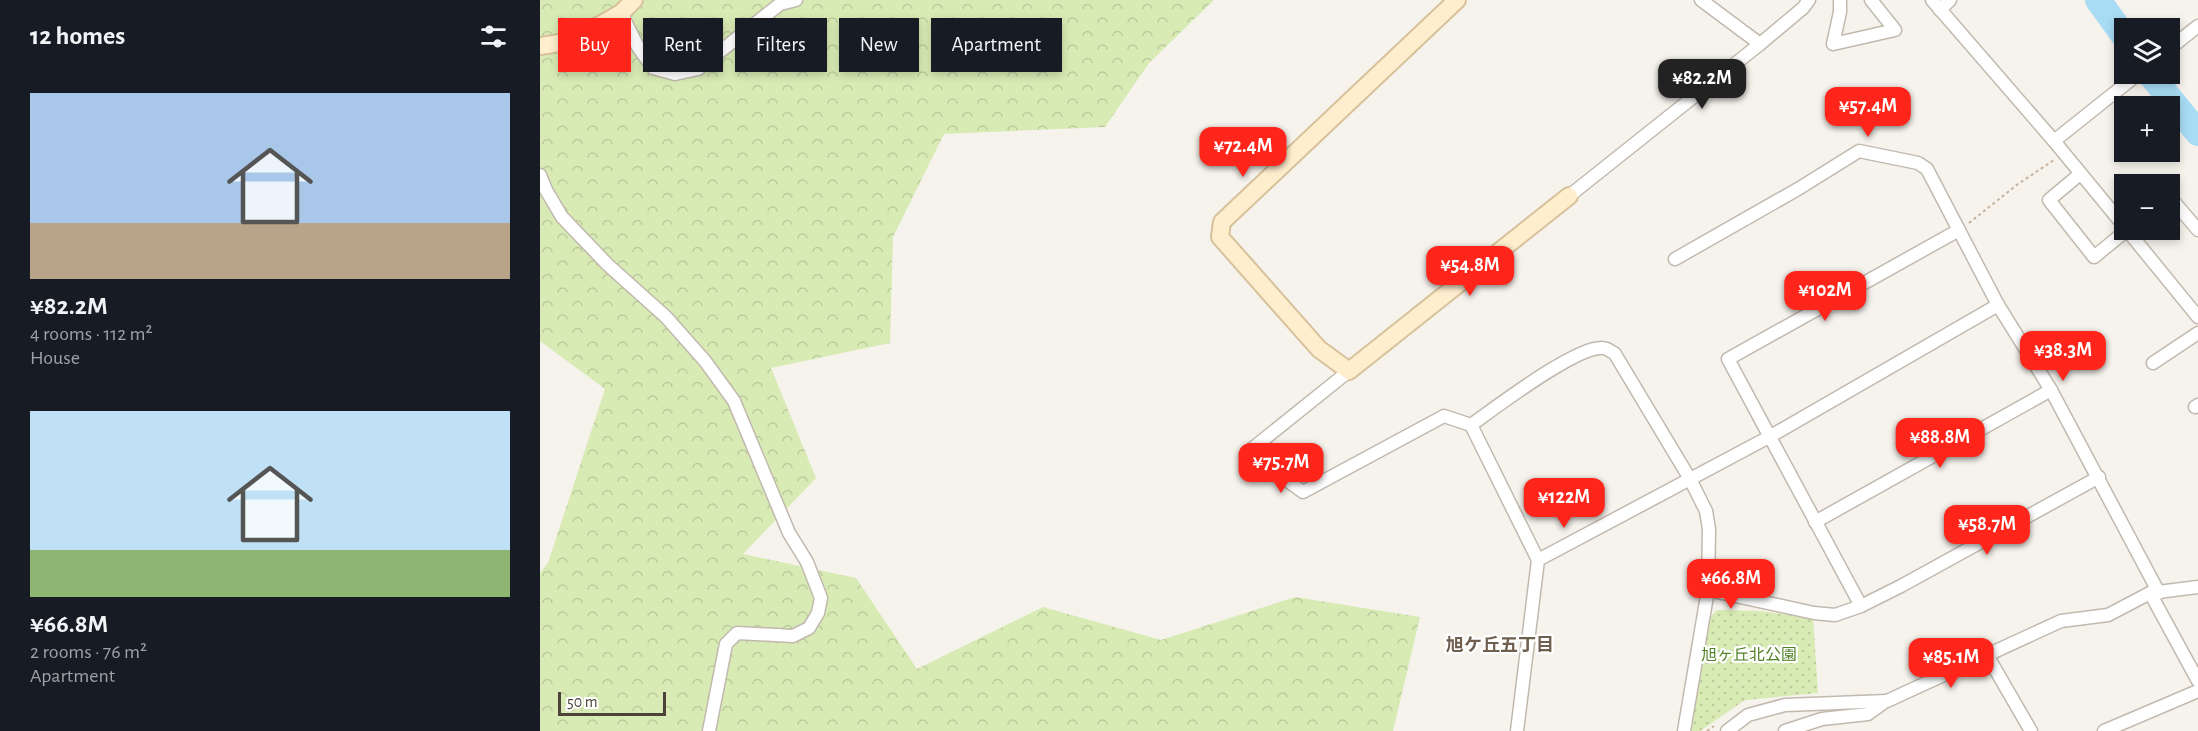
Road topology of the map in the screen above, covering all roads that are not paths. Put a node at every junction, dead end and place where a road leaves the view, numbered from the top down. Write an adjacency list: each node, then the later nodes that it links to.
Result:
1 (634, 0): 10 (street)
2 (796, 0): 10 (street)
3 (1457, 0): 31 (street)
4 (1701, 0): 13 (street)
5 (1809, 0): 13 (street)
6 (1840, 0): 7 (street)
7 (1871, 0)
8 (1950, 0): 9 (street)
9 (1936, 5): 16 (street)
10 (621, 13): 14 (street)
11 (2198, 26): 12 (street)
12 (2180, 40)
13 (1760, 44): 19 (street)
14 (540, 46)
15 (2126, 84): 16 (street)
16 (2054, 141): 17 (street)
17 (2080, 174): 21 (street); 24 (street)
18 (540, 175): 47 (street)
19 (1569, 196): 31 (street)
20 (2180, 209): 23 (street)
21 (2114, 214)
22 (1959, 230): 26 (street); 27 (street); 34 (street)
23 (2198, 230)
24 (2114, 239)
25 (2136, 240): 28 (street)
26 (1675, 259)
27 (1998, 304): 32 (street); 34 (street)
28 (2196, 310)
29 (2198, 333): 30 (street)
30 (2152, 363)
31 (1349, 371): 33 (street)
32 (2051, 390): 35 (street); 37 (street)
33 (1471, 425): 36 (street); 38 (street)
34 (1769, 437): 36 (street); 37 (street)
35 (2099, 477): 41 (street); 42 (street)
36 (1690, 479): 38 (street); 40 (street)
37 (1815, 522): 42 (street)
38 (1538, 560): 48 (street)
39 (2198, 587): 41 (street)
40 (1708, 590): 42 (street); 49 (street)
41 (2155, 593): 43 (street); 44 (street)
42 (1861, 606)
43 (1987, 655): 46 (street); 52 (street)
44 (2198, 681)
45 (2198, 691): 53 (street)
46 (1887, 701): 50 (street); 51 (street)
47 (709, 731)
48 (1517, 731)
49 (1684, 731)
50 (1727, 731)
51 (1785, 731)
52 (2031, 731)
53 (2104, 731)

